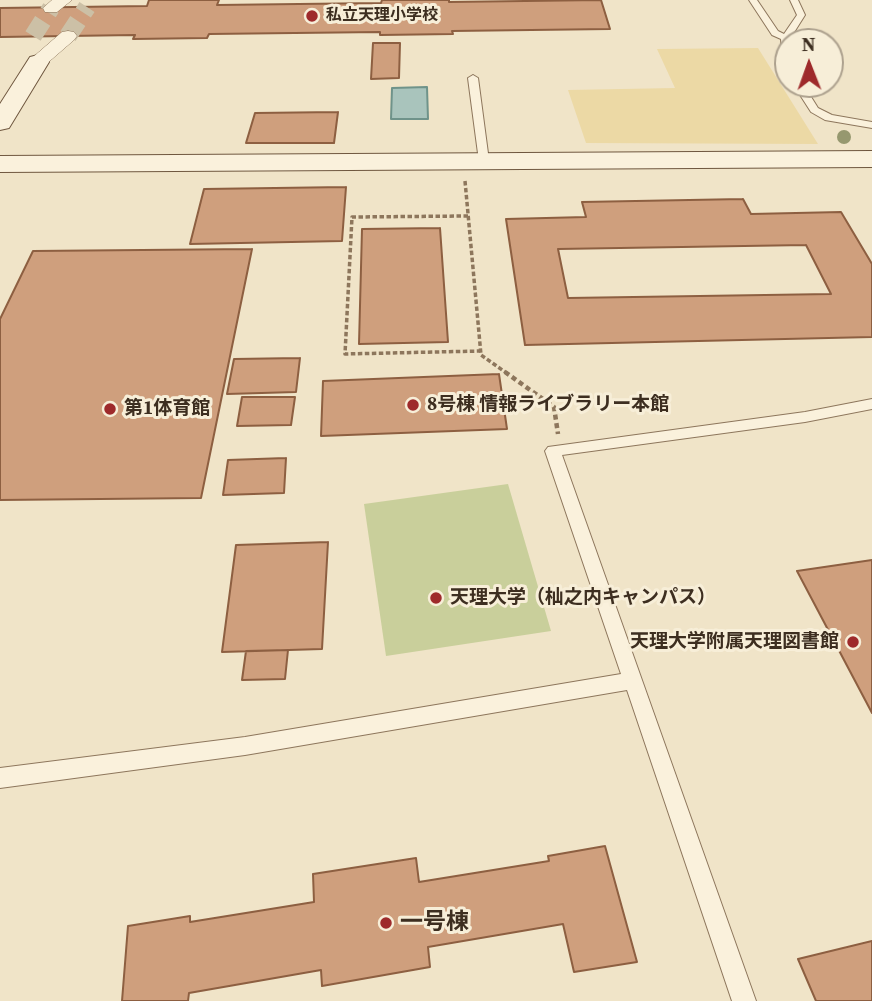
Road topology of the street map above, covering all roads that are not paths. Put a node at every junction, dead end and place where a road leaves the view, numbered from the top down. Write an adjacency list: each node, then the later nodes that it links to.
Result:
1 (753, 0): 4 (lane)
2 (794, 0): 3 (lane)
3 (792, 28)
4 (774, 32)
5 (33, 36): 7 (street)
6 (68, 36): 7 (street)
7 (38, 62): 10 (street)
8 (473, 78): 14 (lane)
9 (807, 98): 11 (lane)
10 (0, 123)
11 (872, 125)
12 (872, 159): 14 (street)
13 (0, 164): 14 (street)
14 (474, 165)
15 (872, 404): 16 (lane)
16 (631, 681): 17 (lane); 18 (lane)
17 (0, 778)
18 (744, 1001)

